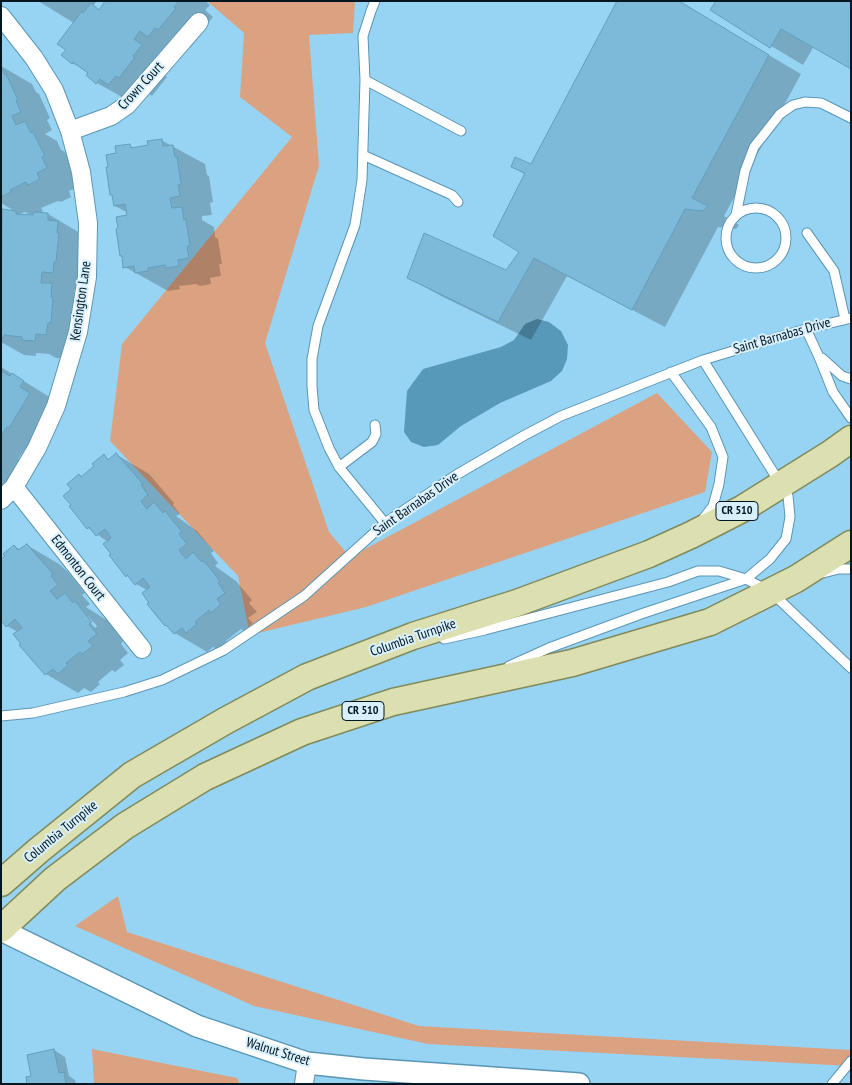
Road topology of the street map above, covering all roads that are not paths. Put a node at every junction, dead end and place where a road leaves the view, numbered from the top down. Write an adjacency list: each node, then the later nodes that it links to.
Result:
1 (375, 1): 4 (lane)
2 (1, 16): 6 (street, Kensington Lane)
3 (199, 22): 6 (street, Crown Court)
4 (364, 80): 7 (lane); 8 (lane)
5 (851, 118): 10 (lane)
6 (70, 131): 23 (street, Kensington Lane)
7 (461, 131)
8 (363, 155): 9 (lane); 21 (lane)
9 (458, 202)
10 (736, 216): 10 (lane)
11 (807, 233): 12 (lane)
12 (848, 318): 13 (lane, Saint Barnabas Drive)
13 (806, 329): 14 (lane); 15 (lane, Saint Barnabas Drive)
14 (819, 356): 17 (lane); 18 (lane)
15 (703, 360): 16 (lane, Saint Barnabas Drive); 22 (lane)
16 (671, 372): 25 (lane, Saint Barnabas Drive); 26 (lane)
17 (851, 379)
18 (851, 418)
19 (375, 425): 21 (lane)
20 (851, 438): 22 (main road, Columbia Turnpike / CR 510)
21 (339, 467): 25 (lane)
22 (781, 485): 26 (main road, Columbia Turnpike / CR 510); 29 (lane)
23 (14, 487): 24 (street, Kensington Lane); 34 (street, Edmonton Court)
24 (1, 500)
25 (385, 523): 38 (lane, Saint Barnabas Drive)
26 (691, 535): 35 (main road, Columbia Turnpike / CR 510)
27 (851, 544): 30 (main road, CR 510)
28 (851, 569): 30 (lane)
29 (746, 579): 31 (lane); 32 (lane); 37 (lane)
30 (796, 579): 31 (main road, CR 510)
31 (771, 592): 36 (lane); 37 (main road, CR 510)
32 (438, 640)
33 (419, 644): 35 (lane)
34 (142, 649)
35 (363, 656): 39 (main road, Columbia Turnpike / CR 510)
36 (851, 668)
37 (461, 687): 40 (main road, CR 510)
38 (1, 716)
39 (1, 883)
40 (1, 930): 42 (street, Walnut Street)
41 (851, 1061): 45 (lane)
42 (308, 1063): 43 (street); 44 (street, Walnut Street)
43 (304, 1084)
44 (579, 1084)
45 (832, 1084)

